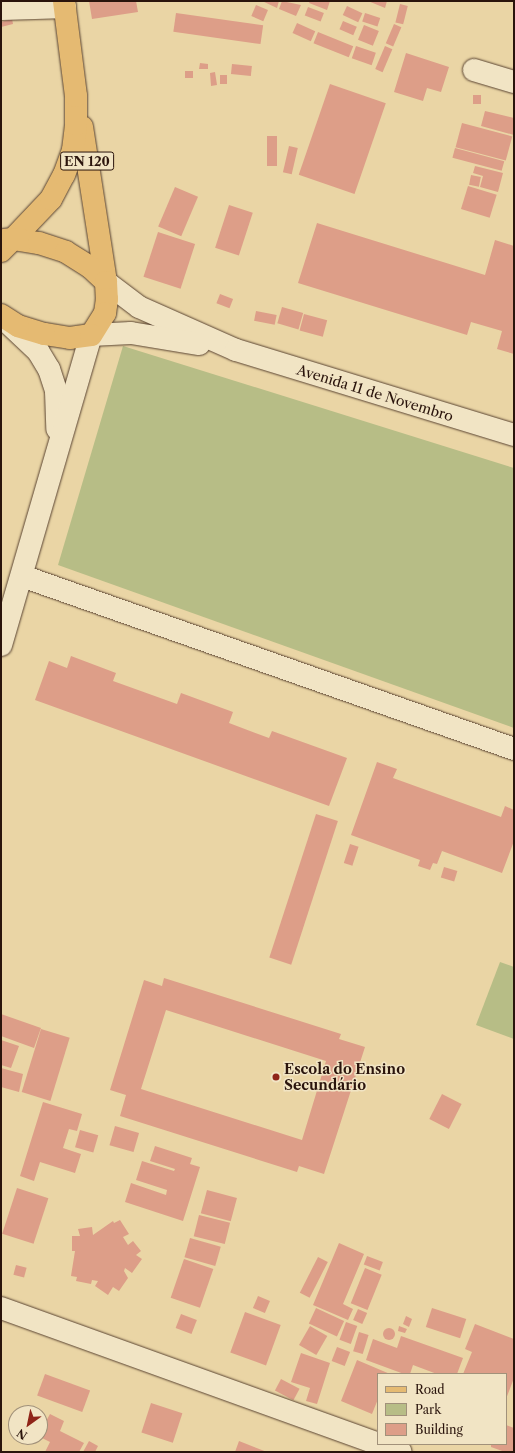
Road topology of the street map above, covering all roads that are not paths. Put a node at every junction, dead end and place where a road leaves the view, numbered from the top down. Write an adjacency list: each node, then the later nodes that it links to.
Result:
1 (64, 4): 2 (street); 3 (main road, EN 120)
2 (1, 9)
3 (69, 39): 6 (main road, EN 120); 7 (main road, EN 120)
4 (474, 70): 5 (street)
5 (514, 82)
6 (5, 243): 7 (main road, EN 120)
7 (106, 282): 9 (main road, EN 120); 10 (street, Avenida 11 de Novembro)
8 (1, 316): 9 (main road); 12 (street)
9 (91, 335): 10 (street, Avenida 11 de Novembro); 12 (street)
10 (236, 350): 11 (street, Avenida 11 de Novembro)
11 (514, 435)
12 (55, 458): 13 (street)
13 (22, 576): 14 (street); 15 (street)
14 (1, 645)
15 (514, 749)
16 (1, 1308): 17 (street)
17 (377, 1444)
18 (381, 1445): 19 (street)
19 (401, 1452)

